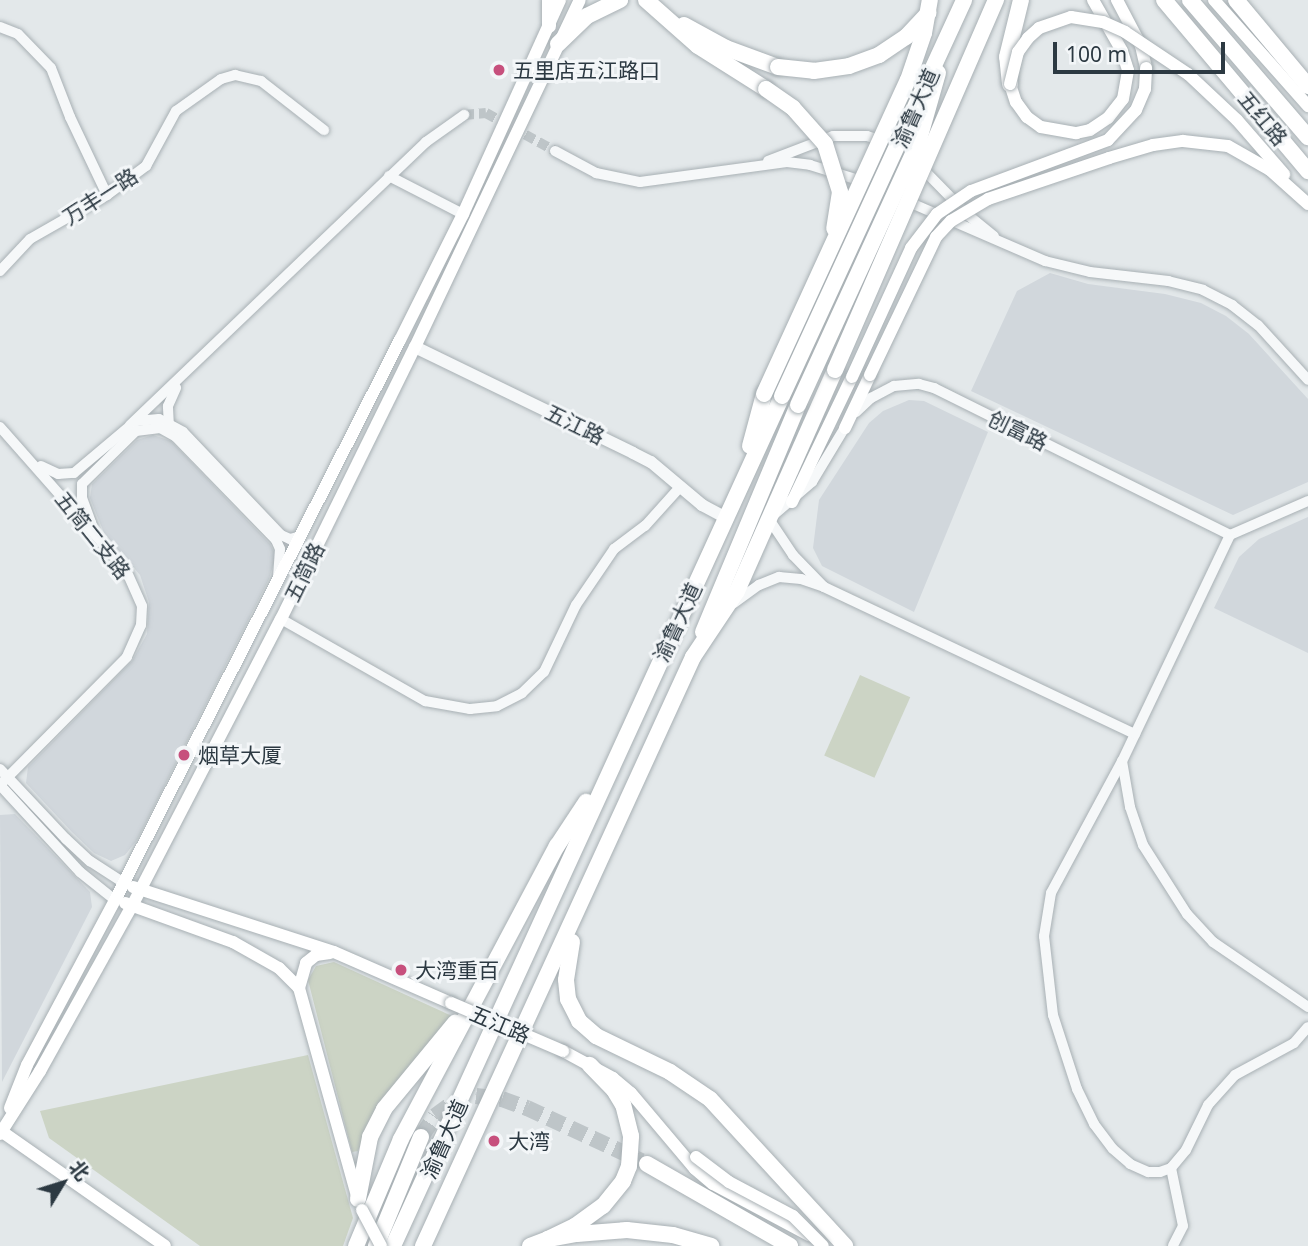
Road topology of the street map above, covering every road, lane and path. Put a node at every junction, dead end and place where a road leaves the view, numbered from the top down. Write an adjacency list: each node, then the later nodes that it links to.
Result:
1 (550, 0): 18 (main road)
2 (561, 0): 18 (main road, 五简路)
3 (580, 0): 20 (main road, 五简路)
4 (620, 0): 20 (highway)
5 (647, 0): 7 (highway, bridge); 35 (highway, bridge)
6 (930, 0): 35 (highway, bridge)
7 (937, 0)
8 (955, 0): 59 (highway, bridge)
9 (964, 0): 46 (highway, 渝鲁大道, bridge)
10 (996, 0): 51 (highway, 渝鲁大道, bridge)
11 (1021, 0): 21 (highway)
12 (1093, 0): 21 (main road)
13 (1117, 0): 49 (main road, bridge)
14 (1164, 0): 29 (highway, 五红路)
15 (1190, 0): 26 (highway, 五红路)
16 (1214, 0): 23 (main road)
17 (1236, 0): 22 (highway)
18 (549, 26): 33 (main road, 五简路)
19 (0, 27): 31 (street)
20 (558, 44): 37 (main road, 五简路)
21 (1010, 84): 32 (main road, bridge)
22 (1308, 86)
23 (1308, 106)
24 (464, 115): 30 (street)
25 (324, 130): 31 (street, 万丰一路)
26 (1308, 137)
27 (555, 151): 28 (street)
28 (761, 163): 34 (street); 34 (street)
29 (1308, 171)
30 (389, 176): 33 (street); 38 (street)
31 (107, 195): 36 (street, 万丰一路)
32 (1308, 203): 43 (main road, bridge)
33 (463, 214): 52 (main road, 五简路)
34 (1016, 249): 39 (street)
35 (829, 252): 46 (highway, bridge)
36 (0, 271)
37 (415, 348): 47 (street, 五江路); 58 (main road, 五简路)
38 (192, 369): 40 (street); 41 (street)
39 (1308, 380)
40 (166, 421): 41 (street); 44 (street); 52 (street)
41 (130, 425): 45 (street)
42 (0, 427): 45 (street, 五简二支路)
43 (845, 428): 49 (street, 创富路); 54 (street, 创富路)
44 (176, 437): 53 (street); 55 (street)
45 (29, 457): 53 (street, 五简二支路)
46 (740, 482): 50 (highway, 渝鲁大道)
47 (680, 487): 50 (street, 五江路); 58 (street)
48 (1308, 501): 54 (street)
49 (792, 502): 51 (street, 创富路)
50 (725, 517): 61 (highway, 渝鲁大道)
51 (769, 519): 56 (street); 57 (highway, 渝鲁大道)
52 (304, 533): 55 (main road, 五简路)
53 (95, 535): 64 (street, 五简二支路)
54 (1230, 535): 60 (street)
55 (277, 586): 65 (main road, 五简路)
56 (824, 587): 57 (street); 60 (street)
57 (725, 610): 59 (highway, 渝鲁大道)
58 (281, 619): 66 (main road, 五简路)
59 (693, 657): 69 (highway, 渝鲁大道)
60 (1135, 734): 62 (street)
61 (614, 759): 72 (highway); 88 (highway, 渝鲁大道)
62 (1122, 761): 73 (street); 81 (street)
63 (0, 769): 64 (street)
64 (2, 783): 65 (street); 67 (street)
65 (124, 883): 66 (main road, 五江路); 67 (main road, 五简路)
66 (140, 889): 68 (main road, 五简路); 70 (main road, 五江路)
67 (115, 900): 68 (main road); 78 (main road, 五简路)
68 (132, 906): 71 (main road); 78 (main road, 五简路)
69 (581, 907): 76 (highway); 89 (highway, 渝鲁大道)
70 (334, 952): 71 (main road); 75 (main road, 五江路, bridge)
71 (299, 988): 82 (main road)
72 (480, 992): 82 (highway); 86 (highway)
73 (1308, 1007)
74 (1308, 1027): 81 (street)
75 (590, 1065): 77 (main road, 五江路); 83 (highway)
76 (678, 1076): 93 (highway); 94 (highway)
77 (647, 1111): 93 (main road, bridge); 93 (main road, 五江路)
78 (1, 1132): 85 (main road)
79 (421, 1137): 87 (highway)
80 (647, 1164): 92 (highway)
81 (1171, 1168): 84 (street)
82 (360, 1204): 87 (main road, bridge)
83 (548, 1239): 90 (highway); 91 (highway)
84 (1176, 1245)
85 (165, 1246)
86 (356, 1246)
87 (378, 1246)
88 (393, 1246)
89 (423, 1246)
90 (530, 1246)
91 (711, 1246)
92 (790, 1246)
93 (828, 1246)
94 (845, 1246)

